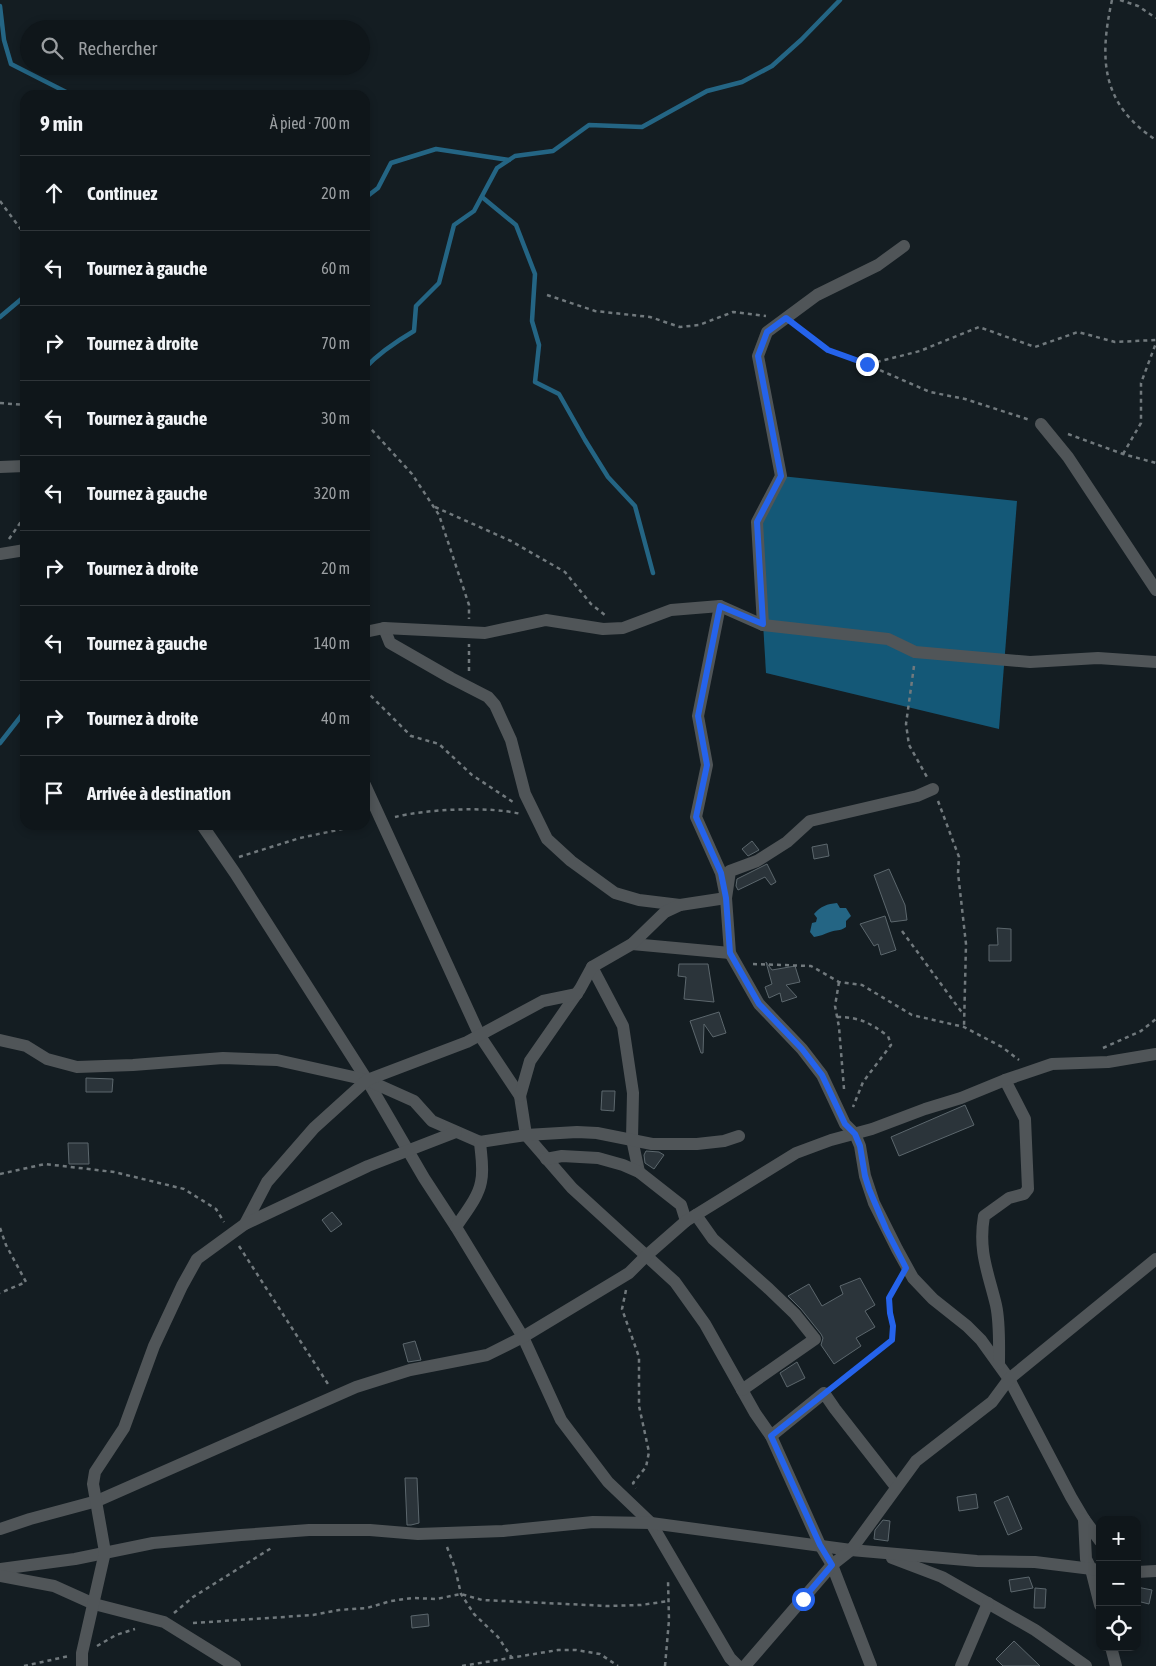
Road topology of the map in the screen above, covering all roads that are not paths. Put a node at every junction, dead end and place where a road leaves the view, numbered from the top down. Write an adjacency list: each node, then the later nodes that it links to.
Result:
1 (904, 246): 9 (street)
2 (1041, 424): 7 (street)
3 (20, 466): 4 (street)
4 (0, 467)
5 (2, 550): 6 (street)
6 (20, 550)
7 (1156, 590)
8 (720, 606): 9 (street); 10 (street); 16 (street)
9 (763, 624): 12 (street)
10 (384, 628): 11 (street); 17 (street)
11 (370, 631)
12 (1156, 662)
13 (933, 789): 16 (street)
14 (370, 796): 22 (street)
15 (205, 830): 25 (street)
16 (726, 898): 17 (street); 19 (street)
17 (680, 905): 18 (street)
18 (632, 944): 19 (street); 20 (street)
19 (730, 953): 29 (street)
20 (592, 967): 21 (street); 32 (street)
21 (577, 994): 22 (street); 27 (street)
22 (480, 1036): 25 (street); 27 (street)
23 (0, 1040): 25 (street)
24 (1156, 1054): 26 (street)
25 (367, 1080): 28 (street); 34 (street); 38 (street)
26 (1005, 1080): 29 (street); 43 (street)
27 (520, 1096): 30 (street)
28 (456, 1132): 33 (street); 34 (street)
29 (855, 1134): 37 (street); 43 (street)
30 (526, 1135): 32 (street); 33 (street); 35 (street)
31 (739, 1136): 32 (street)
32 (632, 1139): 36 (street)
33 (480, 1142): 39 (street)
34 (408, 1152): 38 (street); 39 (street)
35 (546, 1158): 36 (street); 40 (street)
36 (639, 1172): 37 (street)
37 (691, 1218): 40 (street); 45 (street)
38 (245, 1224): 48 (street)
39 (456, 1226): 42 (street)
40 (646, 1256): 42 (street); 45 (street)
41 (1156, 1259): 44 (street)
42 (523, 1337): 48 (street); 50 (street)
43 (999, 1364): 44 (street)
44 (1009, 1379): 47 (street); 49 (street)
45 (742, 1390): 46 (street)
46 (771, 1436): 47 (street); 53 (street)
47 (896, 1487): 54 (street)
48 (97, 1502): 51 (street); 55 (street)
49 (1084, 1519): 52 (street); 59 (street)
50 (651, 1523): 53 (street); 55 (street); 68 (street)
51 (0, 1529)
52 (1096, 1536)
53 (820, 1545): 54 (street); 57 (street)
54 (850, 1550): 56 (street); 57 (street)
55 (105, 1552): 58 (street); 64 (street)
56 (880, 1553): 59 (street); 63 (street)
57 (832, 1565): 69 (street); 70 (street)
58 (0, 1569)
59 (1095, 1570)
60 (1156, 1571): 61 (street)
61 (1141, 1572)
62 (0, 1576): 64 (street)
63 (988, 1603): 71 (street); 72 (street)
64 (94, 1604): 66 (street); 67 (street)
65 (1111, 1651): 73 (street)
66 (82, 1660)
67 (235, 1666)
68 (738, 1666)
69 (744, 1666)
70 (871, 1666)
71 (961, 1666)
72 (1086, 1666)
73 (1116, 1666)

